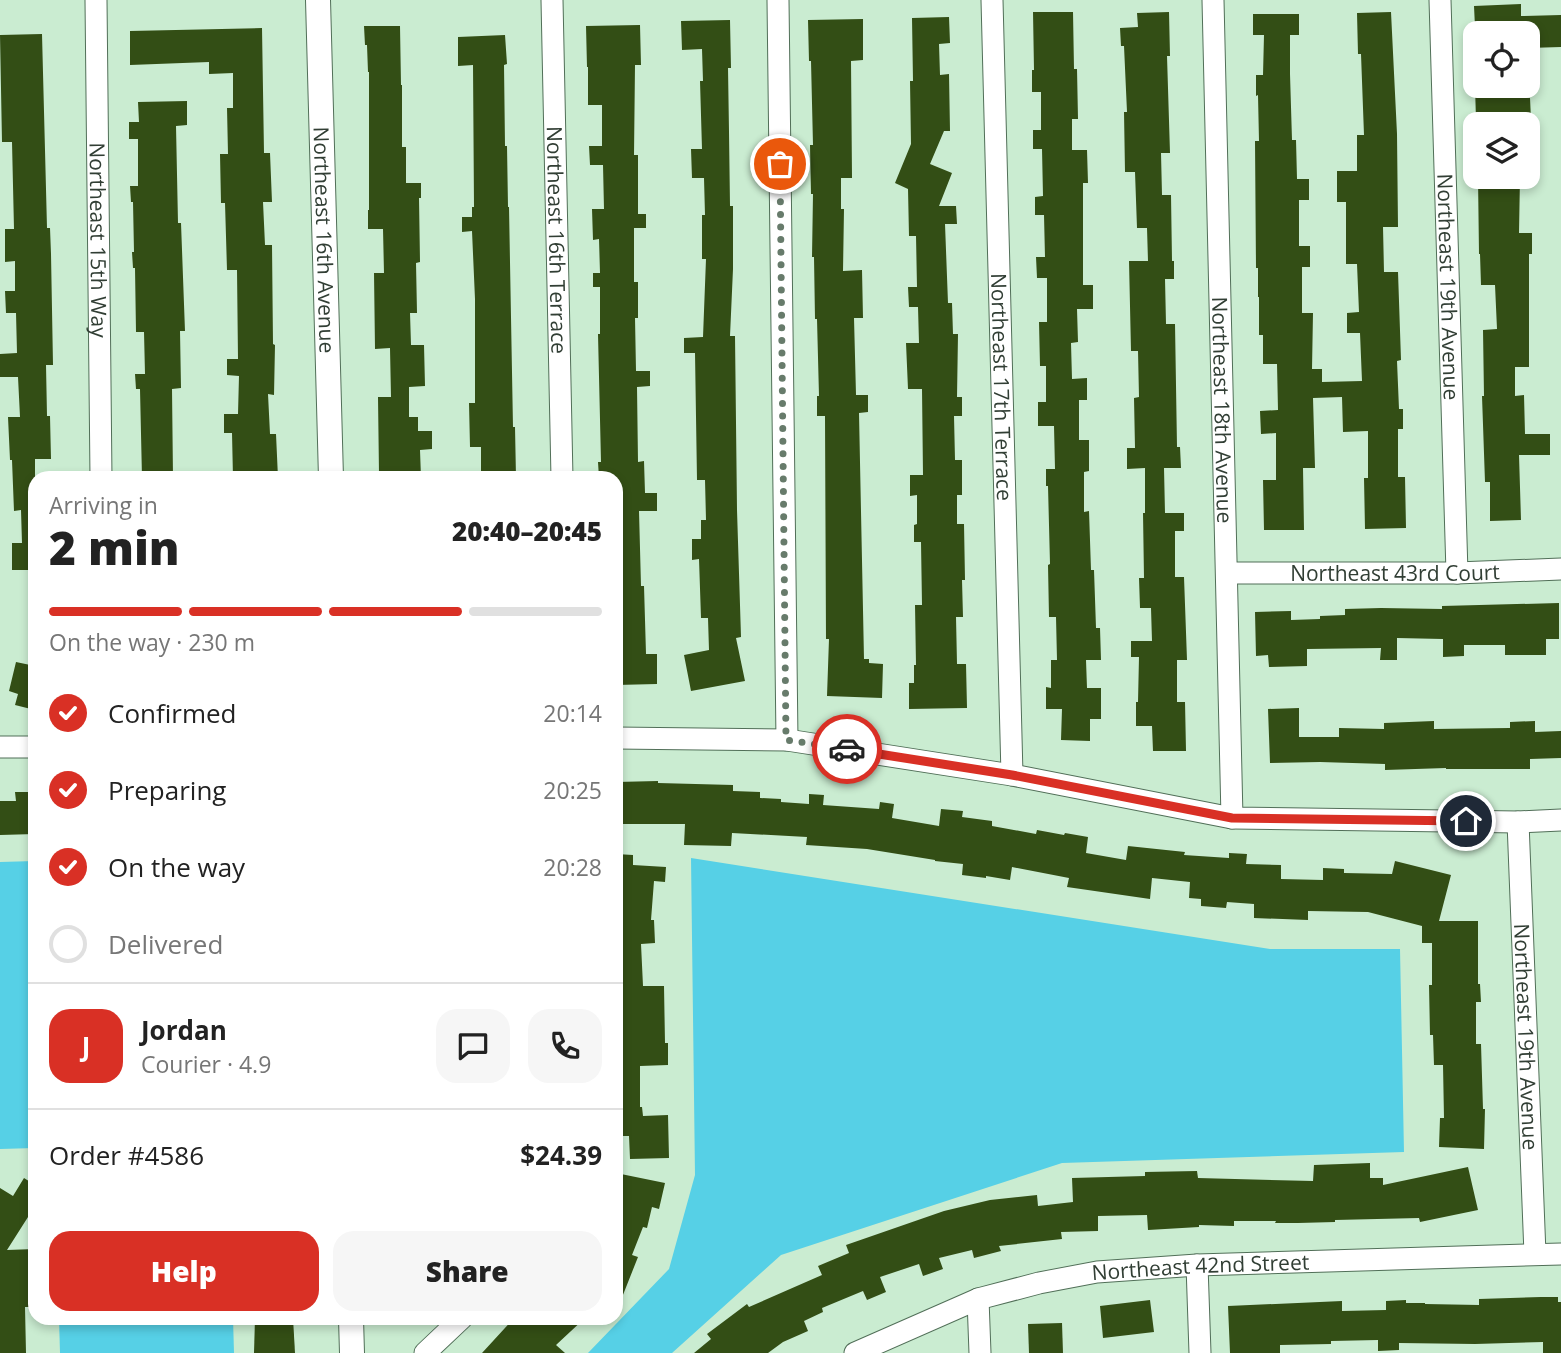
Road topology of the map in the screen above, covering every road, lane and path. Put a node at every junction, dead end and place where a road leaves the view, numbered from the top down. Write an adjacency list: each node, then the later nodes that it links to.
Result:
1 (96, 0): 8 (street, Northeast 15th Way)
2 (318, 0): 9 (street, Northeast 16th Avenue)
3 (552, 0): 10 (street, Northeast 16th Terrace)
4 (778, 0): 15 (street)
5 (992, 0): 18 (street, Northeast 17th Terrace)
6 (1213, 0): 12 (street, Northeast 18th Avenue)
7 (1440, 0): 13 (street, Northeast 19th Avenue)
8 (101, 471)
9 (331, 471)
10 (562, 471)
11 (1561, 569): 13 (street, Northeast 43rd Court)
12 (1227, 573): 13 (street, Northeast 43rd Court); 19 (street, Northeast 18th Avenue)
13 (1457, 573)
14 (623, 738): 15 (street)
15 (786, 740): 18 (street)
16 (0, 747): 17 (street)
17 (28, 747)
18 (1012, 775): 19 (street)
19 (1232, 818): 21 (street)
20 (1561, 820): 21 (street)
21 (1518, 822): 22 (street, Northeast 19th Avenue)
22 (1535, 1254): 23 (street, Northeast 42nd Street); 24 (street, Northeast 42nd Street)
23 (1561, 1254)
24 (1197, 1265): 25 (street, Northeast 42nd Street); 32 (street)
25 (978, 1299): 30 (street, Northeast 42nd Street); 31 (street)
26 (351, 1325): 28 (street)
27 (455, 1325): 29 (street)
28 (352, 1353)
29 (425, 1353)
30 (855, 1353)
31 (979, 1353)
32 (1200, 1353)

